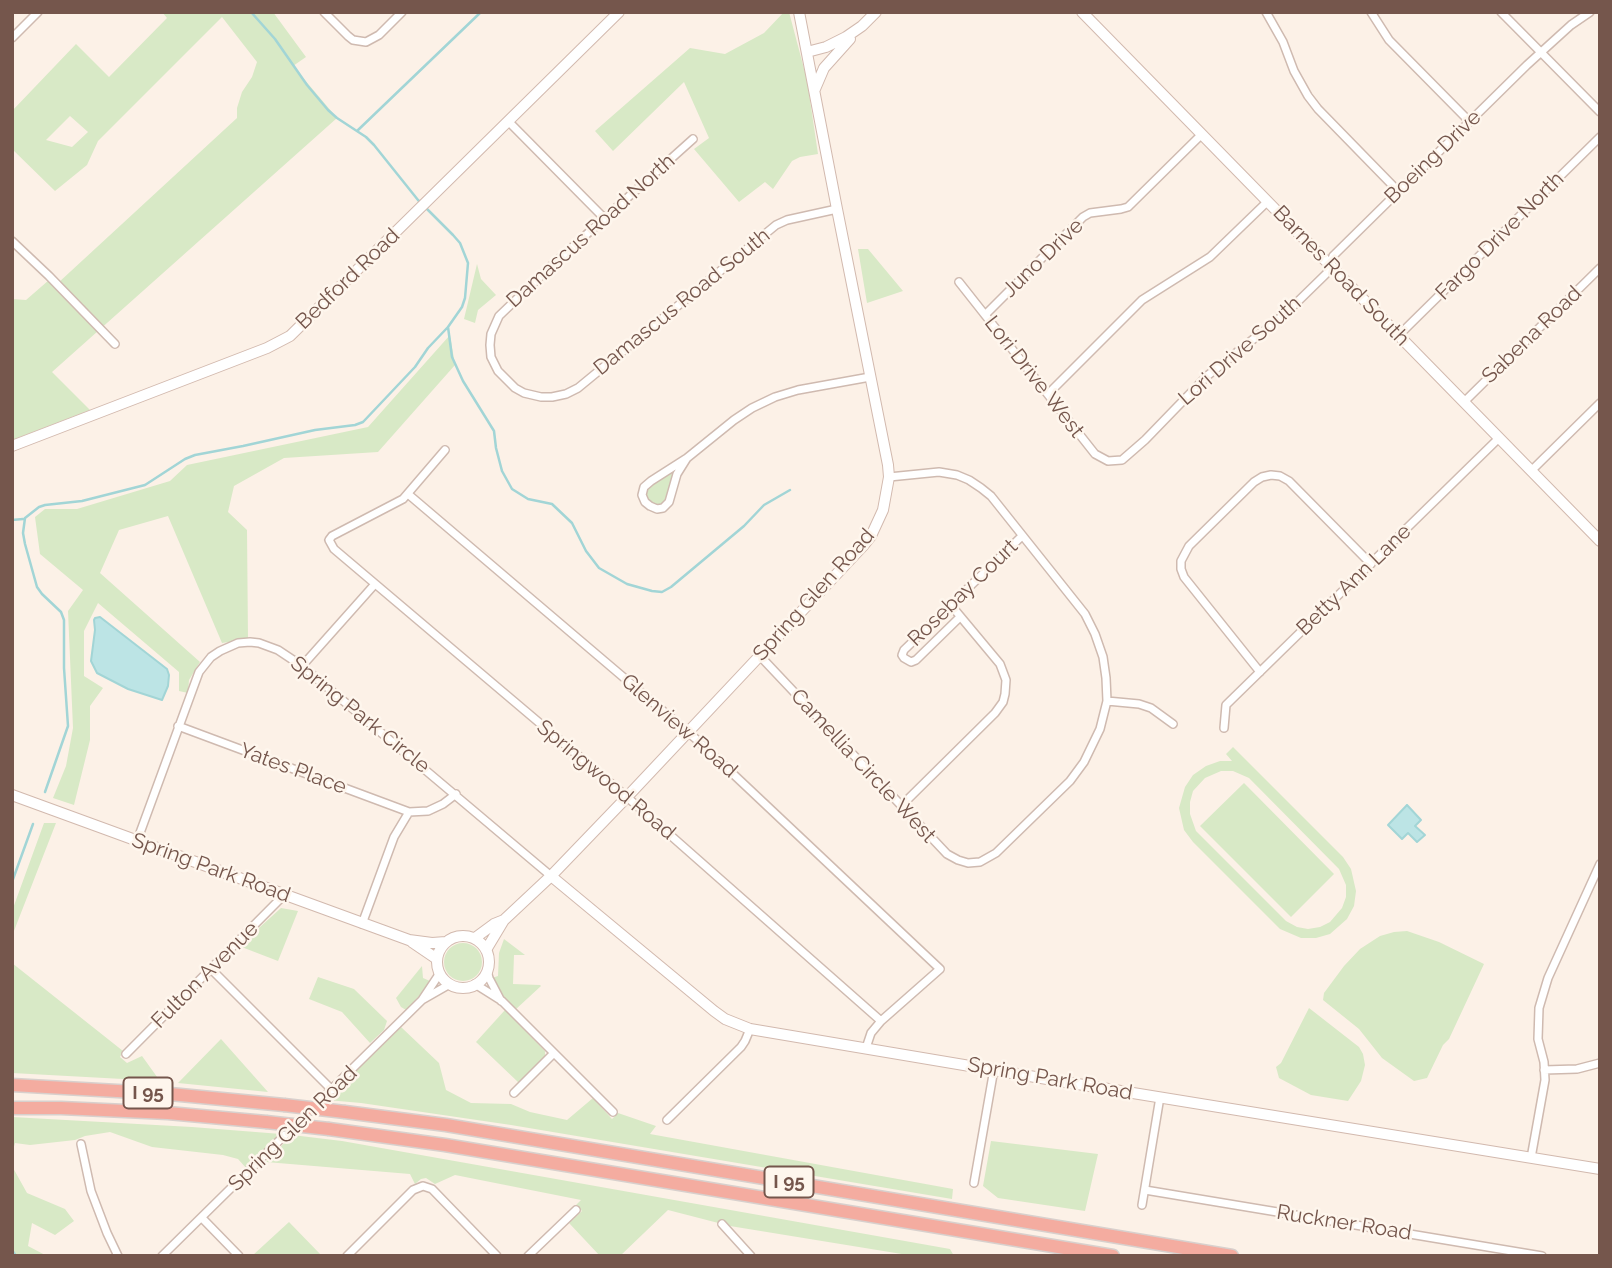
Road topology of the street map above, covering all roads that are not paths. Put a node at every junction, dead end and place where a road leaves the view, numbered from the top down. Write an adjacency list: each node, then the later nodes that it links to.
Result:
1 (38, 12): 13 (street)
2 (324, 12): 3 (street)
3 (402, 12)
4 (618, 12): 18 (street, Bedford Road)
5 (799, 12): 14 (street, Spring Glen Road)
6 (876, 12): 12 (street)
7 (1082, 12): 20 (street, Barnes Road South)
8 (1266, 12): 23 (street)
9 (1371, 12): 19 (street)
10 (1501, 12): 15 (street)
11 (1590, 12): 15 (street, Boeing Drive)
12 (860, 27): 14 (street); 16 (street)
13 (12, 38)
14 (807, 52): 16 (street, Spring Glen Road)
15 (1541, 52): 17 (street); 19 (street, Boeing Drive)
16 (815, 90): 25 (street, Spring Glen Road)
17 (1600, 112)
18 (508, 121): 26 (street); 40 (street, Bedford Road)
19 (1470, 122): 23 (street, Boeing Drive)
20 (1202, 134): 24 (street, Barnes Road South); 31 (street, Juno Drive)
21 (1600, 137): 33 (street, Fargo Drive North)
22 (693, 139): 26 (street, Damascus Road North)
23 (1398, 191): 28 (street, Boeing Drive)
24 (1268, 201): 28 (street, Barnes Road South); 36 (street)
25 (836, 209): 32 (street, Damascus Road South); 35 (street, Spring Glen Road)
26 (605, 219): 32 (street, Damascus Road North)
27 (12, 241): 34 (street)
28 (1330, 265): 33 (street, Barnes Road South); 43 (street, Lori Drive South)
29 (1600, 268): 37 (street, Sabena Road)
30 (959, 282): 31 (street, Lori Drive West)
31 (985, 315): 36 (street, Lori Drive West)
32 (493, 327)
33 (1399, 335): 37 (street, Barnes Road South)
34 (115, 344)
35 (870, 377): 42 (street); 45 (street, Spring Glen Road)
36 (1048, 394): 43 (street, Lori Drive West)
37 (1464, 401): 39 (street, Barnes Road South)
38 (1600, 403): 44 (street)
39 (1499, 438): 44 (street, Barnes Road South); 49 (street, Betty Ann Lane)
40 (12, 446)
41 (445, 450): 46 (street)
42 (687, 458): 42 (street)
43 (1115, 461)
44 (1531, 471): 48 (street, Barnes Road South)
45 (888, 477): 47 (street); 53 (street, Spring Glen Road)
46 (408, 494): 50 (street, Springwood Road); 60 (street, Glenview Road)
47 (1022, 536): 51 (street, Rosebay Court); 56 (street)
48 (1600, 541)
49 (1371, 564): 55 (street, Betty Ann Lane); 55 (street)
50 (374, 584): 54 (street); 63 (street, Springwood Road)
51 (950, 604): 52 (street); 52 (street, Rosebay Court)
52 (960, 617): 64 (street)
53 (760, 656): 60 (street, Spring Glen Road); 64 (street, Camellia Circle West)
54 (302, 666): 58 (street, Spring Park Circle); 61 (street, Spring Park Circle)
55 (1260, 672): 59 (street, Betty Ann Lane)
56 (1107, 701): 57 (street); 64 (street, Camellia Circle West)
57 (1173, 724)
58 (178, 726): 65 (street, Yates Place); 66 (street, Spring Park Circle)
59 (1224, 728)
60 (688, 733): 63 (street, Spring Glen Road); 84 (street, Glenview Road)
61 (456, 794): 65 (street); 68 (street, Spring Park Circle)
62 (12, 795): 66 (street, Spring Park Road)
63 (627, 797): 68 (street, Spring Glen Road); 84 (street, Springwood Road)
64 (901, 806)
65 (409, 813): 71 (street)
66 (137, 841): 69 (street, Spring Park Road)
67 (1600, 864): 91 (street)
68 (551, 876): 70 (street, Spring Glen Road); 85 (street, Spring Park Road)
69 (284, 895): 71 (street, Spring Park Road); 77 (street, Fulton Avenue)
70 (504, 919): 72 (street, Spring Glen Road); 75 (street, Spring Glen Road)
71 (362, 924): 73 (street, Spring Park Road)
72 (475, 938): 74 (street); 75 (street)
73 (409, 940): 74 (street, Spring Park Road); 76 (street, Spring Park Road)
74 (446, 942): 76 (street)
75 (486, 950): 78 (street)
76 (437, 959): 79 (street)
77 (211, 969): 87 (street, Fulton Avenue); 93 (street)
78 (487, 971): 81 (street); 83 (street)
79 (440, 973): 80 (street); 82 (street, Spring Glen Road)
80 (450, 984): 81 (street); 82 (street, Spring Glen Road)
81 (475, 984): 83 (street)
82 (422, 1000): 93 (street, Spring Glen Road)
83 (502, 1001): 88 (street)
84 (881, 1021): 86 (street)
85 (750, 1029): 86 (street, Spring Park Road); 98 (street)
86 (866, 1048): 90 (street, Spring Park Road)
87 (126, 1054)
88 (553, 1054): 94 (street); 97 (street)
89 (1600, 1063): 91 (street)
90 (994, 1069): 95 (street, Spring Park Road); 102 (street)
91 (1544, 1070): 100 (street)
92 (12, 1085): 116 (highway, I 95, bridge)
93 (332, 1090): 106 (street, Spring Glen Road)
94 (514, 1093)
95 (1160, 1097): 100 (street, Spring Park Road); 103 (street)
96 (12, 1108): 115 (highway, I 95, bridge)
97 (613, 1112)
98 (667, 1120)
99 (81, 1144): 108 (street)
100 (1531, 1158): 101 (street, Spring Park Road)
101 (1600, 1169)
102 (974, 1183)
103 (1145, 1190): 104 (street); 117 (street, Ruckner Road)
104 (1142, 1205)
105 (576, 1210): 113 (street)
106 (202, 1218): 109 (street, Spring Glen Road); 110 (street)
107 (722, 1224): 114 (street)
108 (118, 1256)
109 (162, 1256)
110 (239, 1256)
111 (347, 1256): 112 (street)
112 (497, 1256)
113 (528, 1256)
114 (751, 1256)
115 (1113, 1256)
116 (1232, 1256)
117 (1542, 1256)

